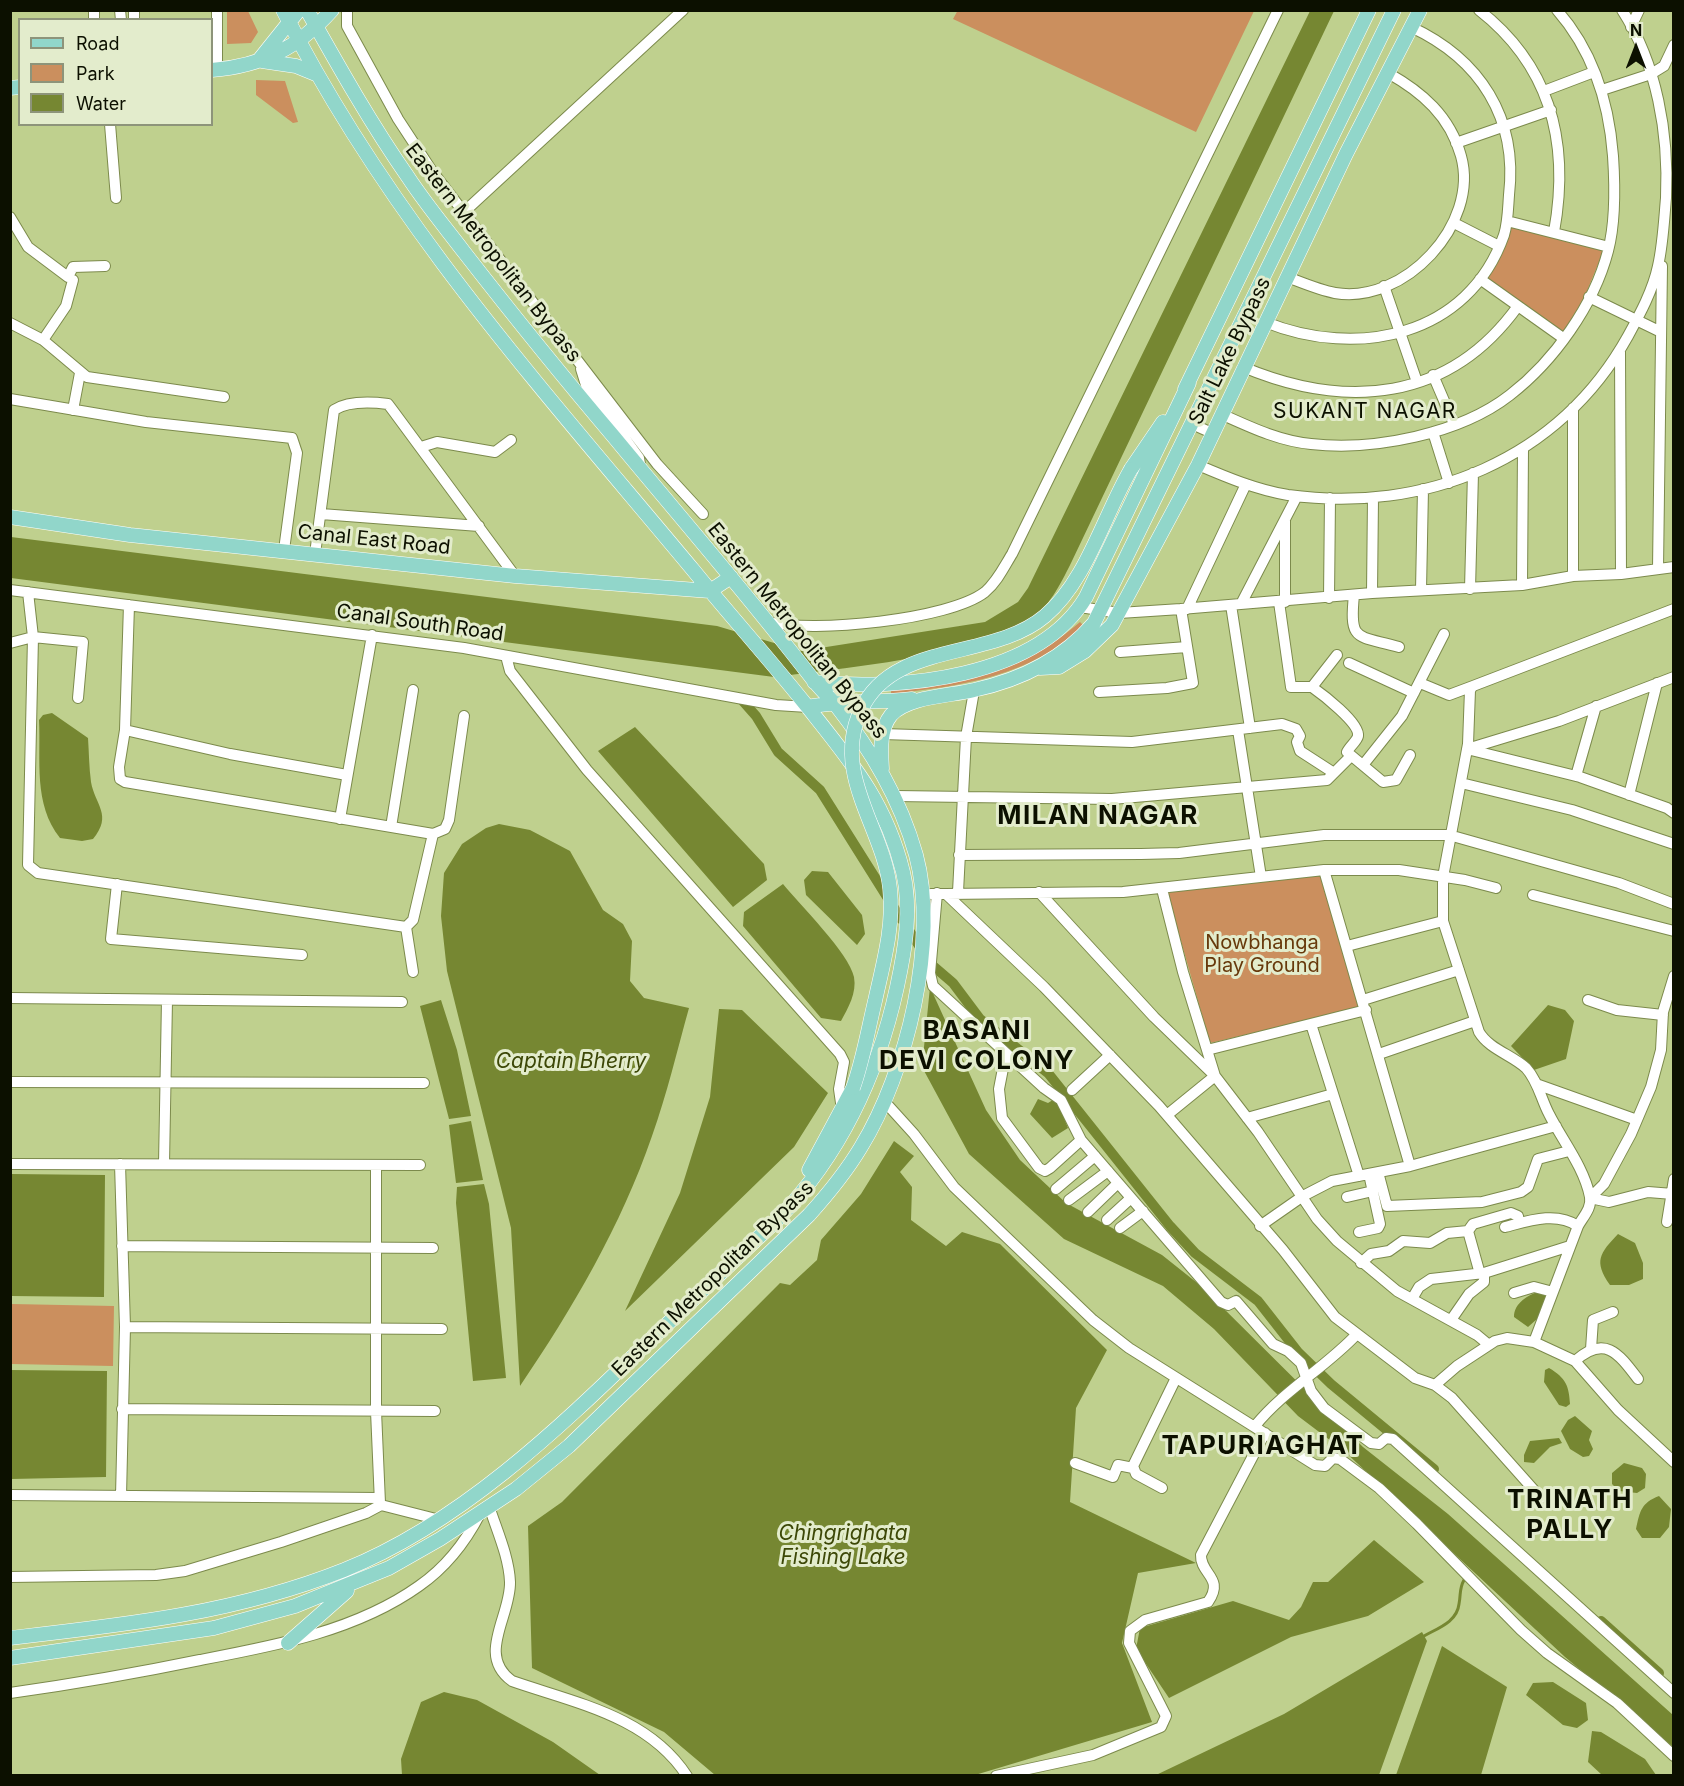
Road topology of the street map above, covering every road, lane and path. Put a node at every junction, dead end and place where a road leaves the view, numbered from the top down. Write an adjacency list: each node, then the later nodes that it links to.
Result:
1 (217, 10): 22 (street)
2 (298, 10): 15 (main road)
3 (307, 10): 16 (main road, Eastern Metropolitan Bypass)
4 (332, 10): 16 (main road)
5 (346, 10): 36 (street)
6 (683, 10): 36 (street)
7 (1278, 10): 116 (street)
8 (1370, 10): 64 (main road, Salt Lake Bypass)
9 (1394, 10): 32 (main road, Salt Lake Bypass)
10 (1420, 10): 17 (main road, Salt Lake Bypass)
11 (1479, 10): 28 (street)
12 (1557, 10): 23 (street)
13 (1622, 10): 18 (street)
14 (1640, 10): 18 (street)
15 (285, 16): 19 (main road, Eastern Metropolitan Bypass); 21 (main road)
16 (317, 27): 19 (main road); 78 (main road, Eastern Metropolitan Bypass)
17 (1411, 27): 24 (main road, Salt Lake Bypass); 31 (street)
18 (1631, 27): 25 (street)
19 (300, 41): 21 (main road); 26 (main road, Eastern Metropolitan Bypass)
20 (1674, 45): 25 (street)
21 (258, 61): 22 (main road); 26 (main road)
22 (214, 70)
23 (1594, 72): 27 (street); 28 (street)
24 (1388, 73): 33 (main road, Salt Lake Bypass); 34 (street)
25 (1651, 74): 27 (street); 41 (street)
26 (318, 75): 103 (main road, Eastern Metropolitan Bypass)
27 (1602, 90): 43 (street)
28 (1544, 91): 29 (street)
29 (1551, 110): 31 (street); 40 (street)
30 (110, 126): 35 (street)
31 (1504, 126): 34 (street); 38 (street)
32 (1336, 130): 33 (street); 70 (main road, Salt Lake Bypass)
33 (1354, 139): 45 (main road, Salt Lake Bypass)
34 (1456, 143): 39 (street)
35 (116, 198)
36 (464, 212): 59 (street)
37 (10, 217): 44 (street)
38 (1508, 221): 40 (street); 42 (street)
39 (1454, 223): 42 (street); 48 (street)
40 (1554, 232): 43 (street)
41 (1662, 245): 51 (street); 54 (street)
42 (1499, 246): 46 (street)
43 (1609, 248): 49 (street)
44 (105, 266)
45 (1287, 277): 48 (street); 52 (main road, Salt Lake Bypass)
46 (1480, 279): 50 (street); 55 (street)
47 (73, 280): 57 (street)
48 (1384, 286): 55 (street)
49 (1589, 297): 51 (street); 56 (street)
50 (1518, 306): 56 (street); 62 (street)
51 (1636, 320): 54 (street); 58 (street)
52 (1265, 322): 55 (street); 60 (main road, Salt Lake Bypass)
53 (10, 323): 57 (street)
54 (1661, 332): 94 (street)
55 (1400, 334): 63 (street)
56 (1563, 338): 71 (street)
57 (43, 340): 61 (street)
58 (1620, 351): 67 (street); 95 (street)
59 (579, 363): 78 (street); 87 (street)
60 (1243, 367): 63 (street); 69 (main road, Salt Lake Bypass)
61 (80, 373): 65 (street); 68 (street)
62 (1433, 375): 63 (street); 71 (street)
63 (1417, 382)
64 (1189, 383): 111 (main road, Salt Lake Bypass); 209 (main road, bridge)
65 (224, 397)
66 (10, 399): 68 (street)
67 (1573, 408): 76 (street); 97 (street)
68 (74, 410): 91 (street)
69 (1221, 414): 72 (street); 73 (main road, Salt Lake Bypass)
70 (1192, 424): 73 (street); 114 (main road, Salt Lake Bypass)
71 (1454, 424): 72 (street)
72 (1433, 432): 80 (street)
73 (1212, 433): 77 (main road, Salt Lake Bypass)
74 (511, 440): 75 (street)
75 (420, 447): 86 (street); 90 (street)
76 (1523, 449): 79 (street); 99 (street)
77 (1198, 465): 81 (street); 115 (main road, Salt Lake Bypass)
78 (640, 468): 98 (main road, Eastern Metropolitan Bypass)
79 (1473, 473): 80 (street); 100 (street)
80 (1449, 483): 82 (street)
81 (1246, 484): 83 (street); 112 (street)
82 (1423, 489): 85 (street); 102 (street)
83 (1297, 496): 84 (street); 89 (street)
84 (1330, 498): 85 (street); 107 (street)
85 (1373, 498): 105 (street)
86 (321, 513): 90 (street); 92 (street)
87 (704, 513)
88 (10, 517): 91 (main road, Canal East Road)
89 (1285, 519): 108 (street); 110 (street)
90 (479, 526): 96 (street)
91 (284, 550): 92 (main road, Canal East Road)
92 (315, 554): 96 (main road, Canal East Road)
93 (1674, 567): 94 (street)
94 (1659, 569): 95 (street)
95 (1621, 574): 97 (street)
96 (515, 576): 103 (main road, Canal East Road)
97 (1573, 576): 99 (street)
98 (731, 577): 103 (main road); 116 (main road, Eastern Metropolitan Bypass)
99 (1522, 585): 100 (street)
100 (1470, 589): 102 (street)
101 (10, 590): 104 (street, Canal South Road)
102 (1421, 590): 105 (street)
103 (710, 591): 137 (main road, Eastern Metropolitan Bypass)
104 (28, 592): 109 (street, Canal South Road); 119 (street)
105 (1372, 593): 106 (street)
106 (1354, 595): 107 (street); 122 (street)
107 (1329, 598): 108 (street)
108 (1282, 602): 110 (street); 132 (street)
109 (129, 605): 118 (street, Canal South Road); 146 (street)
110 (1236, 605): 112 (street); 145 (street)
111 (1080, 607): 114 (street); 128 (main road, Salt Lake Bypass)
112 (1184, 609): 115 (street); 121 (street)
113 (1674, 609): 131 (street)
114 (1101, 611): 115 (street); 127 (main road, Salt Lake Bypass)
115 (1119, 613): 127 (main road, Salt Lake Bypass)
116 (769, 622): 128 (main road, Eastern Metropolitan Bypass)
117 (1444, 634): 133 (street)
118 (372, 635): 125 (street, Canal South Road); 156 (street)
119 (33, 637): 120 (street); 139 (street); 174 (street)
120 (10, 643)
121 (1187, 646): 123 (street); 136 (street)
122 (1400, 647)
123 (1120, 652)
124 (1337, 655): 132 (street)
125 (507, 656): 141 (street, Canal South Road); 212 (street)
126 (1348, 663): 133 (street)
127 (1037, 668): 135 (main road, Salt Lake Bypass)
128 (810, 677): 137 (main road); 140 (main road, Eastern Metropolitan Bypass)
129 (1674, 677): 130 (street)
130 (1657, 683): 142 (street); 160 (street)
131 (1473, 686): 133 (street); 150 (street)
132 (1312, 687): 152 (street)
133 (1417, 688): 153 (street)
134 (413, 690): 165 (street)
135 (974, 691): 138 (main road, Salt Lake Bypass); 149 (street)
136 (1099, 692)
137 (797, 693): 141 (street); 143 (main road, Eastern Metropolitan Bypass)
138 (938, 695): 140 (main road); 148 (main road, Salt Lake Bypass)
139 (78, 698)
140 (833, 702): 143 (main road); 154 (main road, Eastern Metropolitan Bypass)
141 (776, 705): 143 (street, Canal South Road)
142 (1596, 706): 150 (street); 157 (street)
143 (808, 707): 209 (main road, Eastern Metropolitan Bypass)
144 (464, 716): 166 (street)
145 (1250, 728): 147 (street); 155 (street)
146 (124, 730): 156 (street); 164 (street)
147 (1239, 730): 149 (street); 159 (street)
148 (883, 734): 149 (street); 154 (main road, Salt Lake Bypass)
149 (966, 737): 162 (street)
150 (1467, 749): 157 (street); 158 (street)
151 (1410, 755): 153 (street)
152 (1351, 756): 153 (street); 155 (street)
153 (1363, 765)
154 (882, 771): 161 (main road, Eastern Metropolitan Bypass)
155 (1334, 773): 159 (street)
156 (347, 775): 164 (street)
157 (1576, 776): 160 (street)
158 (1461, 783): 167 (street); 169 (street)
159 (1247, 785): 162 (street); 168 (street)
160 (1629, 795): 163 (street)
161 (896, 796): 162 (street); 179 (main road, Eastern Metropolitan Bypass)
162 (962, 796): 170 (street)
163 (1674, 813)
164 (340, 819): 165 (street)
165 (391, 827): 166 (street)
166 (433, 834): 183 (street)
167 (1449, 835): 168 (street); 172 (street); 181 (street)
168 (1255, 843): 170 (street); 173 (street)
169 (1674, 844)
170 (959, 855): 177 (street)
171 (1324, 870): 172 (street); 173 (street); 186 (street)
172 (1443, 877): 175 (street); 182 (street)
173 (1261, 878): 176 (street)
174 (117, 884): 183 (street); 187 (street)
175 (1496, 888)
176 (1162, 889): 178 (street); 199 (street)
177 (958, 892): 178 (street); 179 (street)
178 (1039, 892): 203 (street)
179 (935, 894): 184 (main road, Eastern Metropolitan Bypass); 202 (street)
180 (1533, 895): 185 (street)
181 (1674, 904)
182 (1443, 921): 186 (street); 188 (street)
183 (406, 927): 189 (street)
184 (929, 927): 200 (street); 211 (main road, Eastern Metropolitan Bypass)
185 (1674, 931)
186 (1347, 946): 195 (street)
187 (302, 955)
188 (1459, 970): 195 (street); 197 (street)
189 (413, 972)
190 (1674, 976): 196 (street)
191 (10, 998): 192 (street)
192 (166, 1000): 194 (street); 205 (street)
193 (1588, 1000): 196 (street)
194 (402, 1002)
195 (1364, 1005): 198 (street); 201 (street)
196 (1663, 1015): 215 (street)
197 (1475, 1021): 201 (street); 207 (street)
198 (1311, 1024): 199 (street); 210 (street)
199 (1207, 1050): 203 (street)
200 (1006, 1053): 217 (street); 217 (street)
201 (1379, 1054): 225 (street)
202 (1110, 1055): 208 (street); 213 (street)
203 (1215, 1076): 213 (street); 214 (street)
204 (10, 1082): 205 (street)
205 (165, 1082): 206 (street); 222 (street)
206 (423, 1083)
207 (1536, 1084): 215 (street); 216 (street)
208 (1072, 1090)
209 (858, 1091): 212 (main road, Eastern Metropolitan Bypass); 238 (main road, Eastern Metropolitan Bypass)
210 (1333, 1094): 214 (street); 227 (street)
211 (886, 1098): 270 (street); 286 (main road, Eastern Metropolitan Bypass)
212 (842, 1110): 238 (main road, Eastern Metropolitan Bypass)
213 (1167, 1115): 244 (street)
214 (1247, 1118): 232 (street)
215 (1637, 1120): 236 (street)
216 (1556, 1126): 218 (street); 225 (street)
217 (1081, 1140): 219 (street)
218 (1569, 1151): 227 (street); 236 (street)
219 (1095, 1156): 226 (street); 230 (street)
220 (10, 1164): 221 (street)
221 (120, 1164): 222 (street); 250 (street)
222 (164, 1164): 223 (street)
223 (376, 1165): 224 (street); 253 (street)
224 (420, 1165)
225 (1410, 1166): 227 (street)
226 (1108, 1171): 229 (street); 237 (street)
227 (1369, 1174): 231 (street); 232 (street)
228 (1674, 1179): 234 (street)
229 (1118, 1183): 235 (street); 240 (street)
230 (1056, 1189)
231 (1373, 1191): 233 (street); 249 (street)
232 (1303, 1196): 244 (street); 254 (street)
233 (1347, 1197)
234 (1673, 1197): 236 (street); 242 (street)
235 (1131, 1198): 239 (street); 241 (street)
236 (1590, 1198): 245 (street)
237 (1069, 1200)
238 (795, 1202): 287 (main road, Eastern Metropolitan Bypass)
239 (1143, 1211): 247 (street); 269 (street)
240 (1088, 1212)
241 (1107, 1220)
242 (1667, 1222)
243 (1519, 1223): 245 (street); 246 (street); 248 (street)
244 (1260, 1226): 264 (street)
245 (1578, 1226): 251 (street)
246 (1505, 1227)
247 (1120, 1228)
248 (1468, 1231): 254 (street); 255 (street)
249 (1359, 1232)
250 (122, 1246): 253 (street); 261 (street)
251 (1570, 1246): 255 (street); 256 (street)
252 (433, 1248): 253 (street)
253 (377, 1249): 262 (street)
254 (1361, 1263): 258 (street)
255 (1482, 1273): 258 (street); 260 (street)
256 (1552, 1292): 257 (street); 265 (street)
257 (1514, 1293)
258 (1412, 1299): 260 (street)
259 (1613, 1312): 267 (street)
260 (1450, 1320): 266 (street)
261 (125, 1327): 262 (street); 273 (street)
262 (377, 1327): 263 (street); 274 (street)
263 (442, 1329)
264 (1357, 1334): 269 (street); 272 (street)
265 (1534, 1342): 266 (street); 268 (street)
266 (1489, 1345): 272 (street)
267 (1591, 1349): 268 (street); 271 (street)
268 (1575, 1361): 278 (street)
269 (1309, 1375): 276 (street); 294 (street)
270 (1176, 1378): 276 (street); 280 (street)
271 (1638, 1379)
272 (1435, 1385): 284 (street)
273 (122, 1409): 274 (street); 283 (street)
274 (376, 1411): 275 (street); 285 (street)
275 (435, 1412)
276 (1255, 1426): 277 (street)
277 (1265, 1433): 295 (street); 297 (street)
278 (1674, 1462)
279 (1075, 1463): 280 (street)
280 (1133, 1468): 281 (street)
281 (1162, 1488)
282 (10, 1495): 283 (street)
283 (121, 1496): 285 (street)
284 (1541, 1498)
285 (379, 1502): 287 (street); 288 (street)
286 (485, 1509): 289 (main road, Eastern Metropolitan Bypass); 291 (street); 296 (street)
287 (436, 1519): 290 (main road, Eastern Metropolitan Bypass)
288 (10, 1577)
289 (356, 1583): 291 (main road); 292 (main road, Eastern Metropolitan Bypass)
290 (10, 1638)
291 (288, 1643): 293 (street)
292 (10, 1658)
293 (10, 1693)
294 (1674, 1693)
295 (1674, 1756)
296 (687, 1776)
297 (996, 1776)

